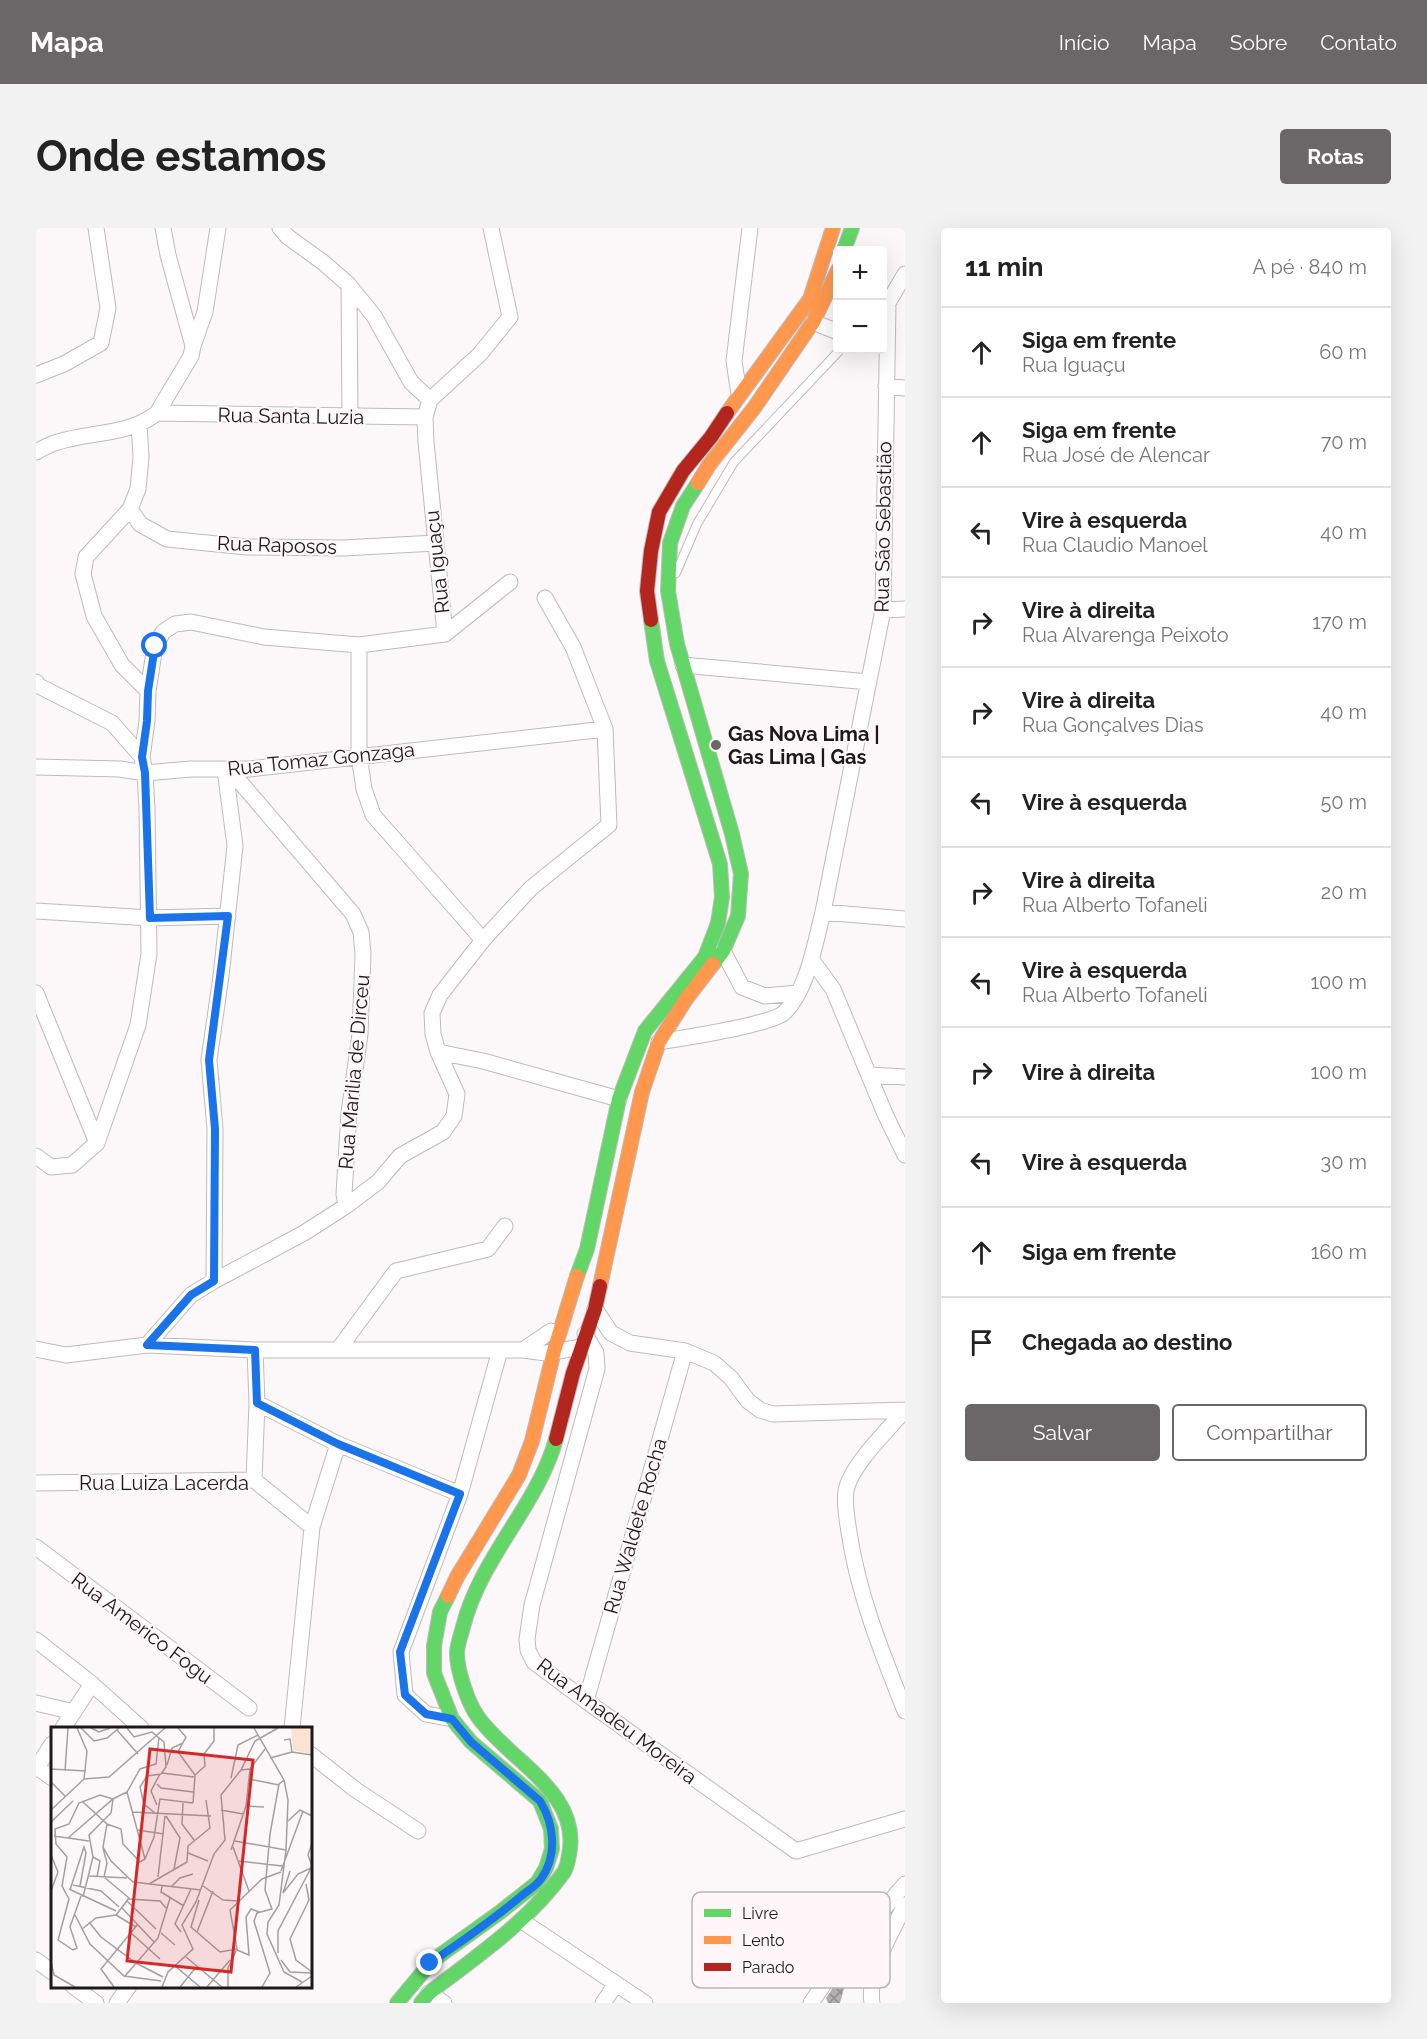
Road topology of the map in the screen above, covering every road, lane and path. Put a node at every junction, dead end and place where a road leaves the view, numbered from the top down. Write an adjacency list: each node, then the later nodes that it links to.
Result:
1 (96, 228): 19 (street)
2 (163, 228): 16 (street)
3 (218, 228): 16 (street)
4 (280, 228): 12 (street)
5 (491, 228): 23 (street)
6 (750, 228): 22 (street)
7 (833, 228): 22 (main road)
8 (852, 228): 9 (main road)
9 (845, 246)
10 (905, 274): 13 (street)
11 (833, 279): 14 (main road)
12 (350, 285): 23 (street); 25 (street)
13 (887, 303)
14 (813, 322): 15 (street); 32 (main road)
15 (833, 330)
16 (194, 346): 24 (street)
17 (836, 354): 32 (lane)
18 (886, 354): 20 (street, Rua São Sebastião)
19 (36, 375)
20 (886, 386): 21 (street); 35 (street, Rua São Sebastião)
21 (905, 388)
22 (739, 394): 62 (main road)
23 (430, 400): 26 (street, Rua Iguaçu)
24 (157, 413): 25 (street, Rua Santa Luzia); 27 (street)
25 (350, 417): 26 (street, Rua Santa Luzia)
26 (425, 417): 30 (street, Rua Iguaçu)
27 (139, 424): 28 (street); 29 (street)
28 (36, 452)
29 (130, 509): 30 (street, Rua Raposos); 41 (street)
30 (436, 543): 36 (street, Rua Iguaçu)
31 (510, 582): 36 (street)
32 (668, 591): 38 (main road)
33 (545, 598): 42 (street)
34 (905, 609): 35 (street)
35 (883, 610): 40 (street, Rua São Sebastião)
36 (444, 634): 37 (street, Rua Iguaçu)
37 (359, 645): 41 (street, Rua Iguaçu); 43 (street)
38 (683, 665): 40 (street); 54 (main road)
39 (36, 682): 44 (street)
40 (869, 682): 49 (street, Rua São Sebastião)
41 (148, 691): 44 (street, Rua Iguaçu)
42 (604, 729): 43 (street, Rua Tomaz Gonzaga); 53 (street)
43 (359, 755): 46 (street, Rua Tomaz Gonzaga); 53 (street)
44 (142, 757): 47 (street, Rua Iguaçu)
45 (36, 766): 47 (street, Rua Tomaz Gonzaga)
46 (227, 769): 47 (street, Rua Tomaz Gonzaga); 50 (street); 66 (street, Rua Marilia de Dirceu)
47 (145, 773): 51 (street, Rua Iguaçu)
48 (36, 911): 51 (street)
49 (823, 912): 52 (street); 55 (street, Rua São Sebastião)
50 (228, 916): 51 (street); 69 (street)
51 (150, 918): 63 (street, Rua Iguaçu)
52 (905, 919)
53 (483, 940): 59 (street)
54 (723, 951): 57 (street); 58 (main road)
55 (811, 959): 57 (street, Rua São Sebastião); 60 (street)
56 (36, 993): 63 (street)
57 (798, 993): 58 (street, Rua São Sebastião)
58 (659, 1042): 68 (main road)
59 (438, 1052): 62 (street); 66 (street)
60 (870, 1075): 61 (street); 65 (street)
61 (905, 1077)
62 (619, 1098): 70 (main road)
63 (97, 1143): 64 (street)
64 (36, 1155)
65 (905, 1155)
66 (346, 1206): 69 (street)
67 (505, 1226): 77 (street)
68 (602, 1273): 70 (street); 71 (main road)
69 (214, 1281): 74 (street)
70 (575, 1281): 72 (street); 80 (main road)
71 (595, 1309): 73 (main road); 81 (street)
72 (551, 1331): 79 (street); 80 (street)
73 (583, 1340): 80 (street); 92 (street, Rua Amadeu Moreira); 110 (main road)
74 (147, 1345): 75 (street); 76 (street)
75 (36, 1349)
76 (255, 1350): 77 (street); 82 (street)
77 (338, 1350): 78 (street)
78 (500, 1350): 79 (street); 87 (street)
79 (523, 1350): 80 (street)
80 (555, 1351): 97 (main road)
81 (685, 1351): 83 (street); 92 (street, Rua Waldete Rocha)
82 (257, 1403): 84 (street); 85 (street)
83 (905, 1410): 95 (street)
84 (338, 1444): 87 (street); 88 (street)
85 (254, 1479): 86 (street, Rua Luiza Lacerda); 88 (street, Rua Luiza Lacerda)
86 (36, 1483)
87 (460, 1494): 97 (street)
88 (312, 1527): 100 (street)
89 (36, 1547): 94 (street, Rua Americo Fogu)
90 (36, 1640): 91 (street)
91 (92, 1684): 96 (street); 99 (street)
92 (586, 1701): 105 (street, Rua Amadeu Moreira)
93 (36, 1703): 96 (street)
94 (249, 1708)
95 (905, 1711)
96 (74, 1712): 98 (street)
97 (452, 1719): 122 (main road)
98 (64, 1727)
99 (140, 1727)
100 (292, 1727)
101 (51, 1746): 103 (street)
102 (312, 1757): 106 (street)
103 (37, 1768): 104 (street)
104 (51, 1777)
105 (905, 1819)
106 (418, 1831)
107 (905, 1884): 108 (street)
108 (890, 1902)
109 (905, 1905): 111 (street)
110 (522, 1921): 114 (street); 119 (main road)
111 (890, 1934)
112 (36, 1960): 113 (street)
113 (51, 1971)
114 (616, 1984): 124 (street); 125 (street)
115 (76, 1988): 120 (street)
116 (128, 1988): 121 (street)
117 (821, 1988): 126 (street)
118 (873, 1988): 127 (street)
119 (425, 1998): 123 (street)
120 (96, 2003)
121 (117, 2003)
122 (397, 2003)
123 (444, 2003)
124 (603, 2003)
125 (645, 2003)
126 (811, 2003)
127 (872, 2003)

